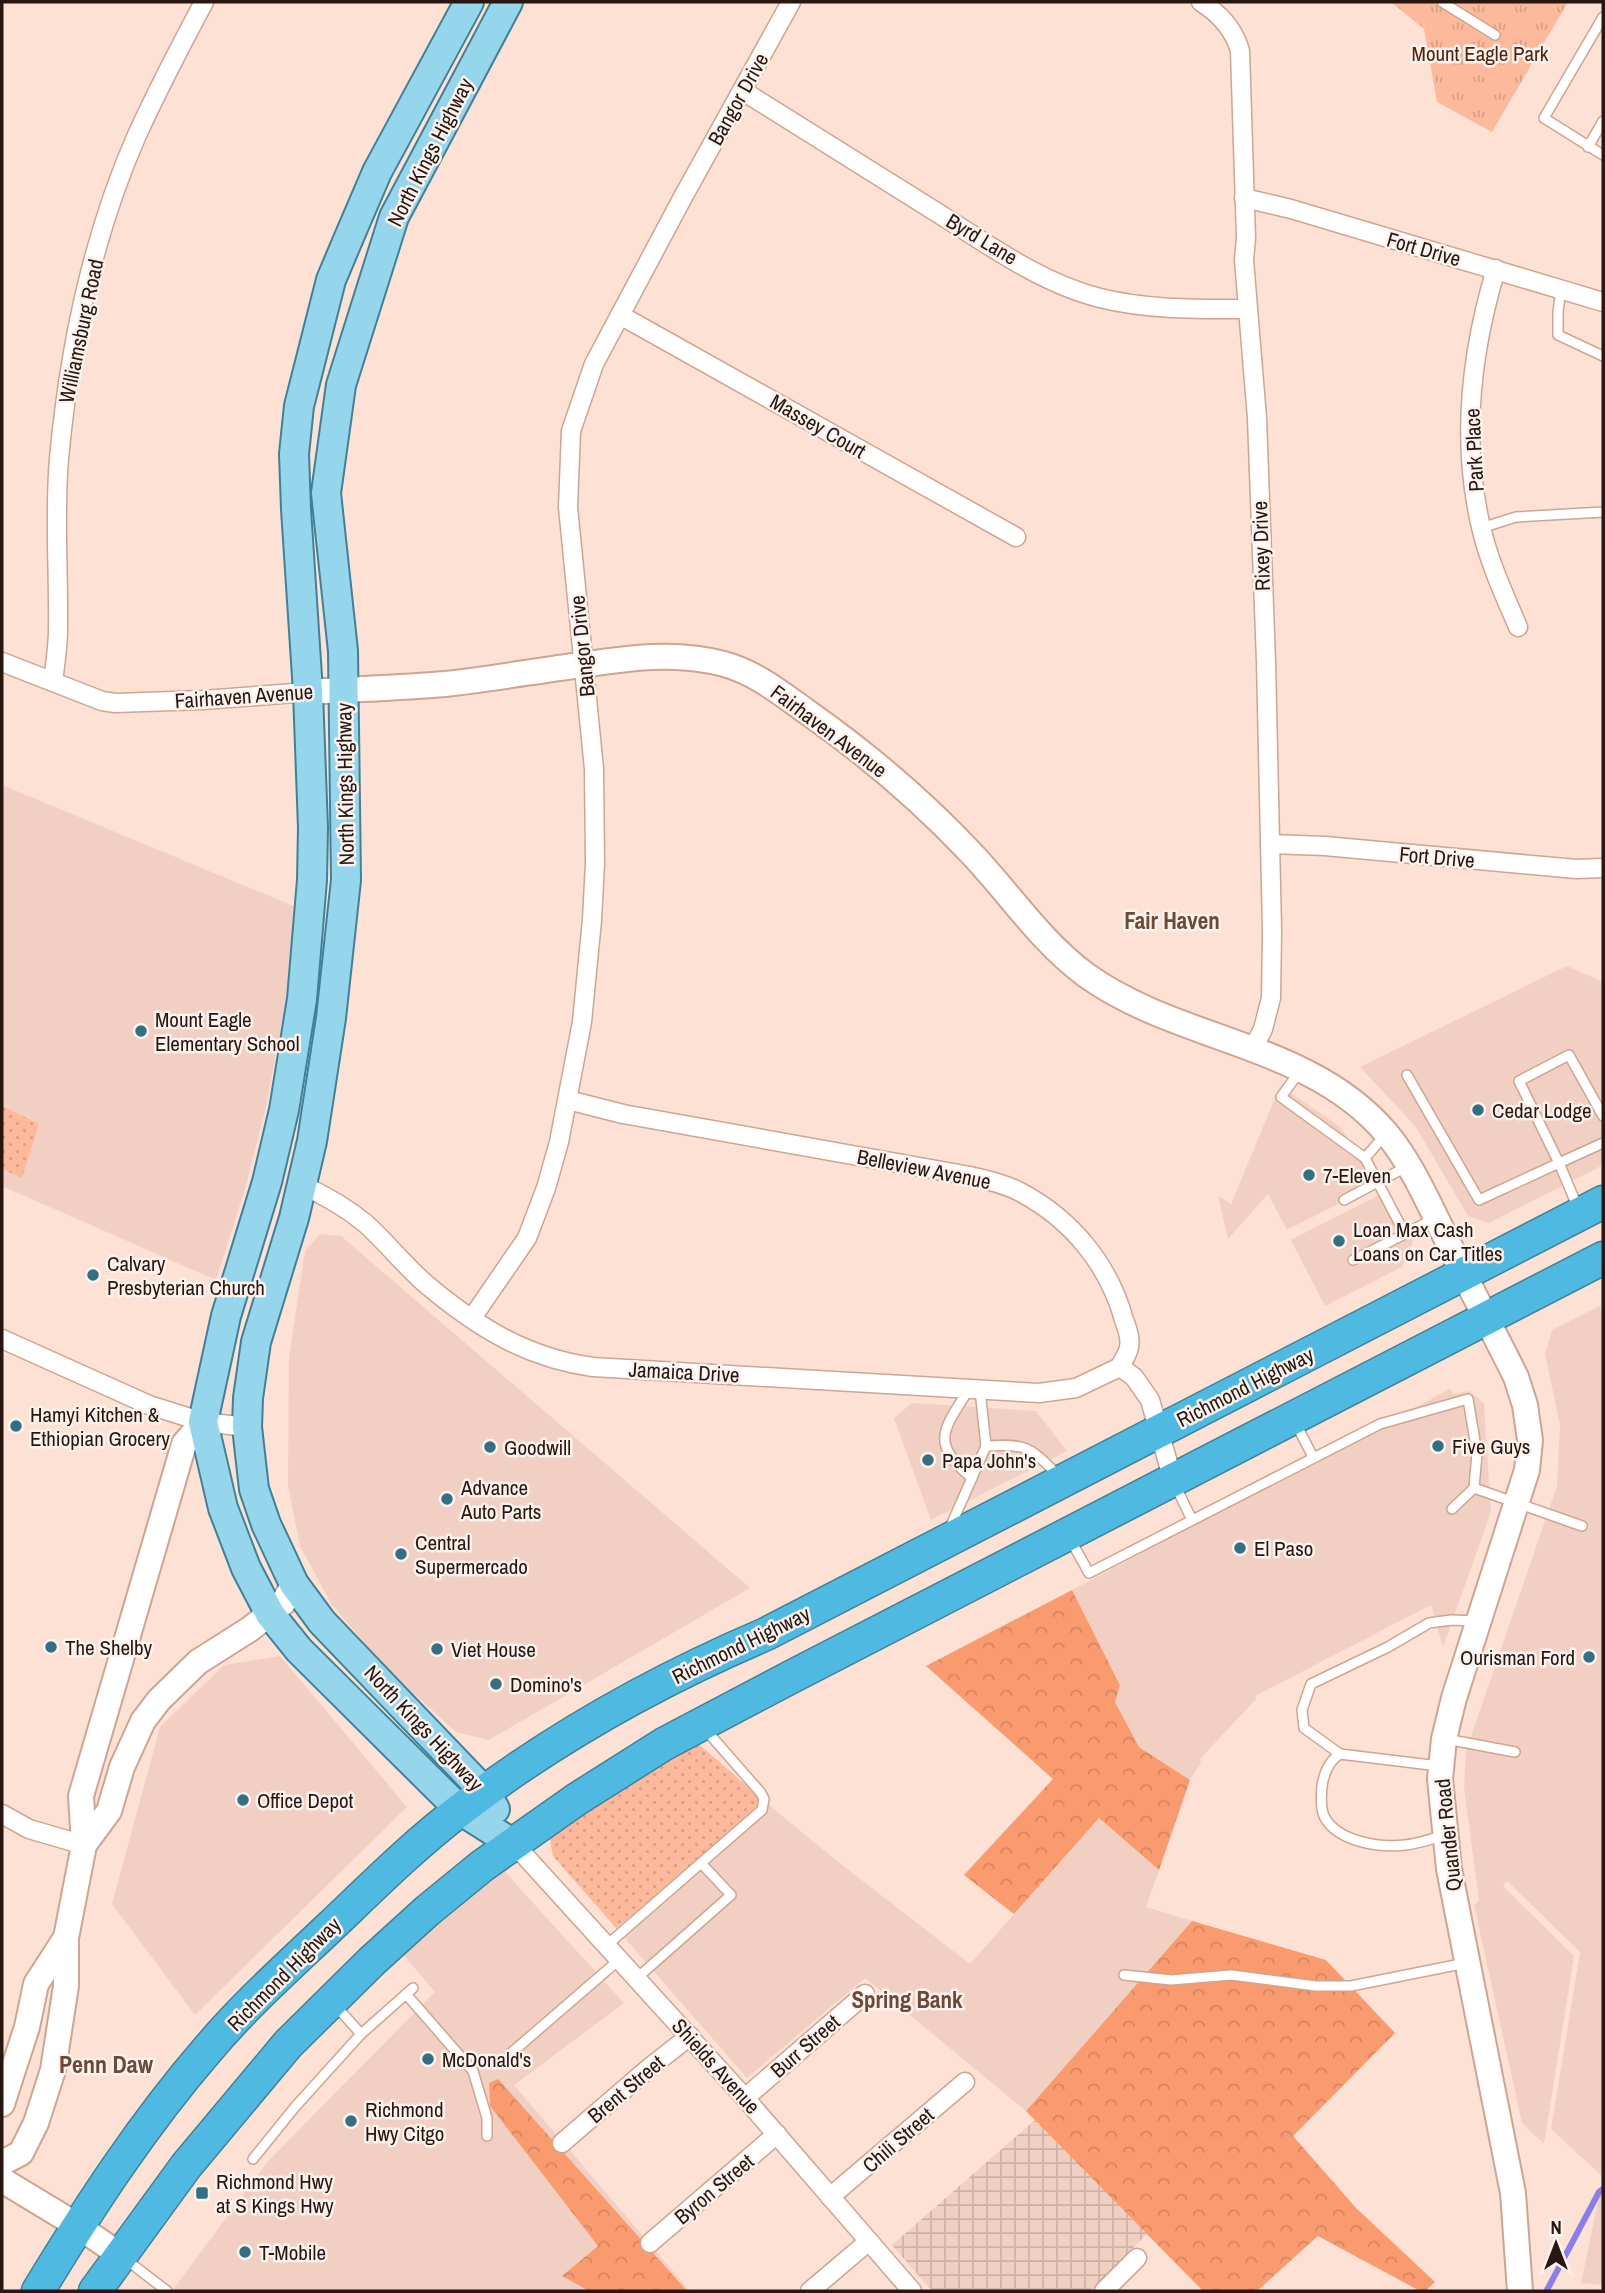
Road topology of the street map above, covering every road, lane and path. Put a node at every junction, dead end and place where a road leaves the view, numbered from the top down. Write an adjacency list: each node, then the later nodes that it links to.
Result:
1 (205, 2): 26 (street, Williamsburg Road)
2 (469, 2): 28 (main road, North Kings Highway)
3 (508, 2): 27 (main road, North Kings Highway)
4 (791, 2): 9 (street, Bangor Drive)
5 (1200, 2): 13 (street, Rixey Drive)
6 (1442, 2): 8 (lane)
7 (1603, 17): 11 (lane)
8 (1495, 35)
9 (743, 91): 17 (street, Byrd Lane); 18 (street, Bangor Drive)
10 (1603, 121): 11 (lane)
11 (1588, 147): 12 (lane)
12 (1603, 155)
13 (1244, 198): 14 (street, Fort Drive); 17 (street, Rixey Drive)
14 (1496, 269): 15 (street, Fort Drive); 21 (street, Park Place)
15 (1561, 289): 16 (street, Fort Drive); 19 (lane)
16 (1603, 302)
17 (1248, 309): 29 (street, Rixey Drive)
18 (620, 315): 22 (street, Massey Court); 25 (street, Bangor Drive)
19 (1603, 356)
20 (1603, 512): 21 (lane)
21 (1481, 528): 23 (street, Park Place)
22 (1016, 537)
23 (1518, 627)
24 (2, 662): 26 (street, Fairhaven Avenue)
25 (584, 665): 27 (street, Fairhaven Avenue); 32 (street, Fairhaven Avenue); 35 (street, Bangor Drive)
26 (53, 682): 28 (street, Fairhaven Avenue)
27 (344, 690): 28 (street, Fairhaven Avenue); 31 (main road, North Kings Highway)
28 (308, 692): 31 (main road, North Kings Highway)
29 (1270, 844): 30 (street, Fort Drive); 32 (street, Rixey Drive)
30 (1603, 867)
31 (324, 932): 43 (main road, North Kings Highway); 57 (main road, North Kings Highway)
32 (1252, 1049): 33 (street, Fairhaven Avenue)
33 (1301, 1069): 37 (street, Fairhaven Avenue); 39 (lane)
34 (1406, 1075): 40 (lane)
35 (568, 1100): 51 (street, Bangor Drive); 54 (street, Belleview Avenue)
36 (1603, 1116): 40 (lane)
37 (1387, 1134): 39 (lane); 41 (street, Fairhaven Avenue)
38 (1603, 1143): 40 (lane)
39 (1365, 1158): 42 (lane)
40 (1559, 1163): 45 (lane)
41 (1408, 1166): 42 (lane); 46 (street, Fairhaven Avenue)
42 (1378, 1181): 44 (lane); 47 (lane)
43 (302, 1185): 51 (street, Jamaica Drive); 58 (main road, North Kings Highway)
44 (1344, 1200)
45 (1591, 1208): 50 (highway, Richmond Highway)
46 (1436, 1218): 47 (lane); 50 (street, Fairhaven Avenue)
47 (1405, 1234): 49 (lane)
48 (1603, 1258): 52 (highway)
49 (1353, 1259)
50 (1463, 1274): 52 (street, Quander Road); 59 (highway, Richmond Highway)
51 (472, 1318): 55 (street, Jamaica Drive)
52 (1486, 1318): 56 (highway); 66 (street, Quander Road)
53 (2, 1339): 57 (street)
54 (1120, 1367): 55 (street, Jamaica Drive); 59 (street)
55 (975, 1389): 60 (lane); 62 (lane)
56 (1293, 1418): 61 (lane); 63 (highway)
57 (203, 1422): 58 (street); 73 (main road, North Kings Highway); 83 (street, North Kings Highway)
58 (247, 1427): 72 (main road, North Kings Highway)
59 (1159, 1431): 63 (street); 64 (highway, Richmond Highway)
60 (986, 1446): 62 (lane); 64 (lane)
61 (1313, 1458): 65 (lane); 68 (lane)
62 (972, 1478): 71 (lane)
63 (1173, 1480): 68 (lane); 70 (highway)
64 (1063, 1481): 71 (highway, Richmond Highway)
65 (1474, 1488): 66 (lane); 67 (lane)
66 (1517, 1505): 69 (lane); 74 (street, Quander Road)
67 (1452, 1509)
68 (1192, 1520): 70 (lane)
69 (1582, 1526)
70 (1068, 1535): 75 (highway)
71 (943, 1543): 80 (highway, Richmond Highway)
72 (294, 1584): 73 (street, North Kings Highway); 80 (main road, North Kings Highway)
73 (270, 1614): 80 (main road, North Kings Highway); 83 (street, North Kings Highway)
74 (1480, 1621): 76 (street, Quander Road); 78 (lane)
75 (701, 1724): 84 (highway); 85 (lane)
76 (1444, 1738): 77 (lane); 79 (street, Quander Road)
77 (1515, 1752)
78 (1340, 1754): 79 (lane); 82 (lane)
79 (1440, 1767): 82 (street, Quander Road)
80 (473, 1801): 84 (main road, North Kings Highway); 107 (highway, Richmond Highway)
81 (2, 1814): 83 (street)
82 (1445, 1835): 89 (street, Quander Road)
83 (85, 1845): 86 (street, North Kings Highway)
84 (515, 1845): 87 (street, Shields Avenue); 93 (highway)
85 (701, 1863): 87 (lane); 91 (lane)
86 (66, 1938): 99 (street, North Kings Highway); 104 (street, North Kings Highway)
87 (607, 1945): 88 (street, Shields Avenue)
88 (620, 1959): 91 (street, Shields Avenue); 96 (lane)
89 (1467, 1963): 90 (lane); 118 (street, Quander Road)
90 (1124, 1975)
91 (637, 1978): 95 (street, Shields Avenue)
92 (865, 1994): 98 (street, Burr Street)
93 (331, 2001): 94 (lane); 110 (highway)
94 (360, 2034): 101 (lane); 103 (lane)
95 (690, 2036): 98 (street, Shields Avenue); 102 (street, Brent Street)
96 (510, 2054)
97 (965, 2082): 106 (street, Chili Street)
98 (745, 2098): 100 (street, Shields Avenue)
99 (2, 2104)
100 (777, 2134): 106 (street, Shields Avenue); 109 (street, Byron Street)
101 (487, 2136)
102 (562, 2143)
103 (253, 2159)
104 (2, 2163)
105 (2, 2180): 107 (street)
106 (830, 2197): 108 (street, Shields Avenue)
107 (78, 2226): 110 (street); 112 (highway, Richmond Highway)
108 (869, 2241): 115 (street); 116 (street, Shields Avenue)
109 (650, 2243)
110 (120, 2255): 113 (highway); 114 (lane)
111 (1137, 2258): 117 (street)
112 (38, 2291)
113 (95, 2291)
114 (167, 2291)
115 (810, 2291)
116 (912, 2291)
117 (1104, 2291)
118 (1520, 2291)

